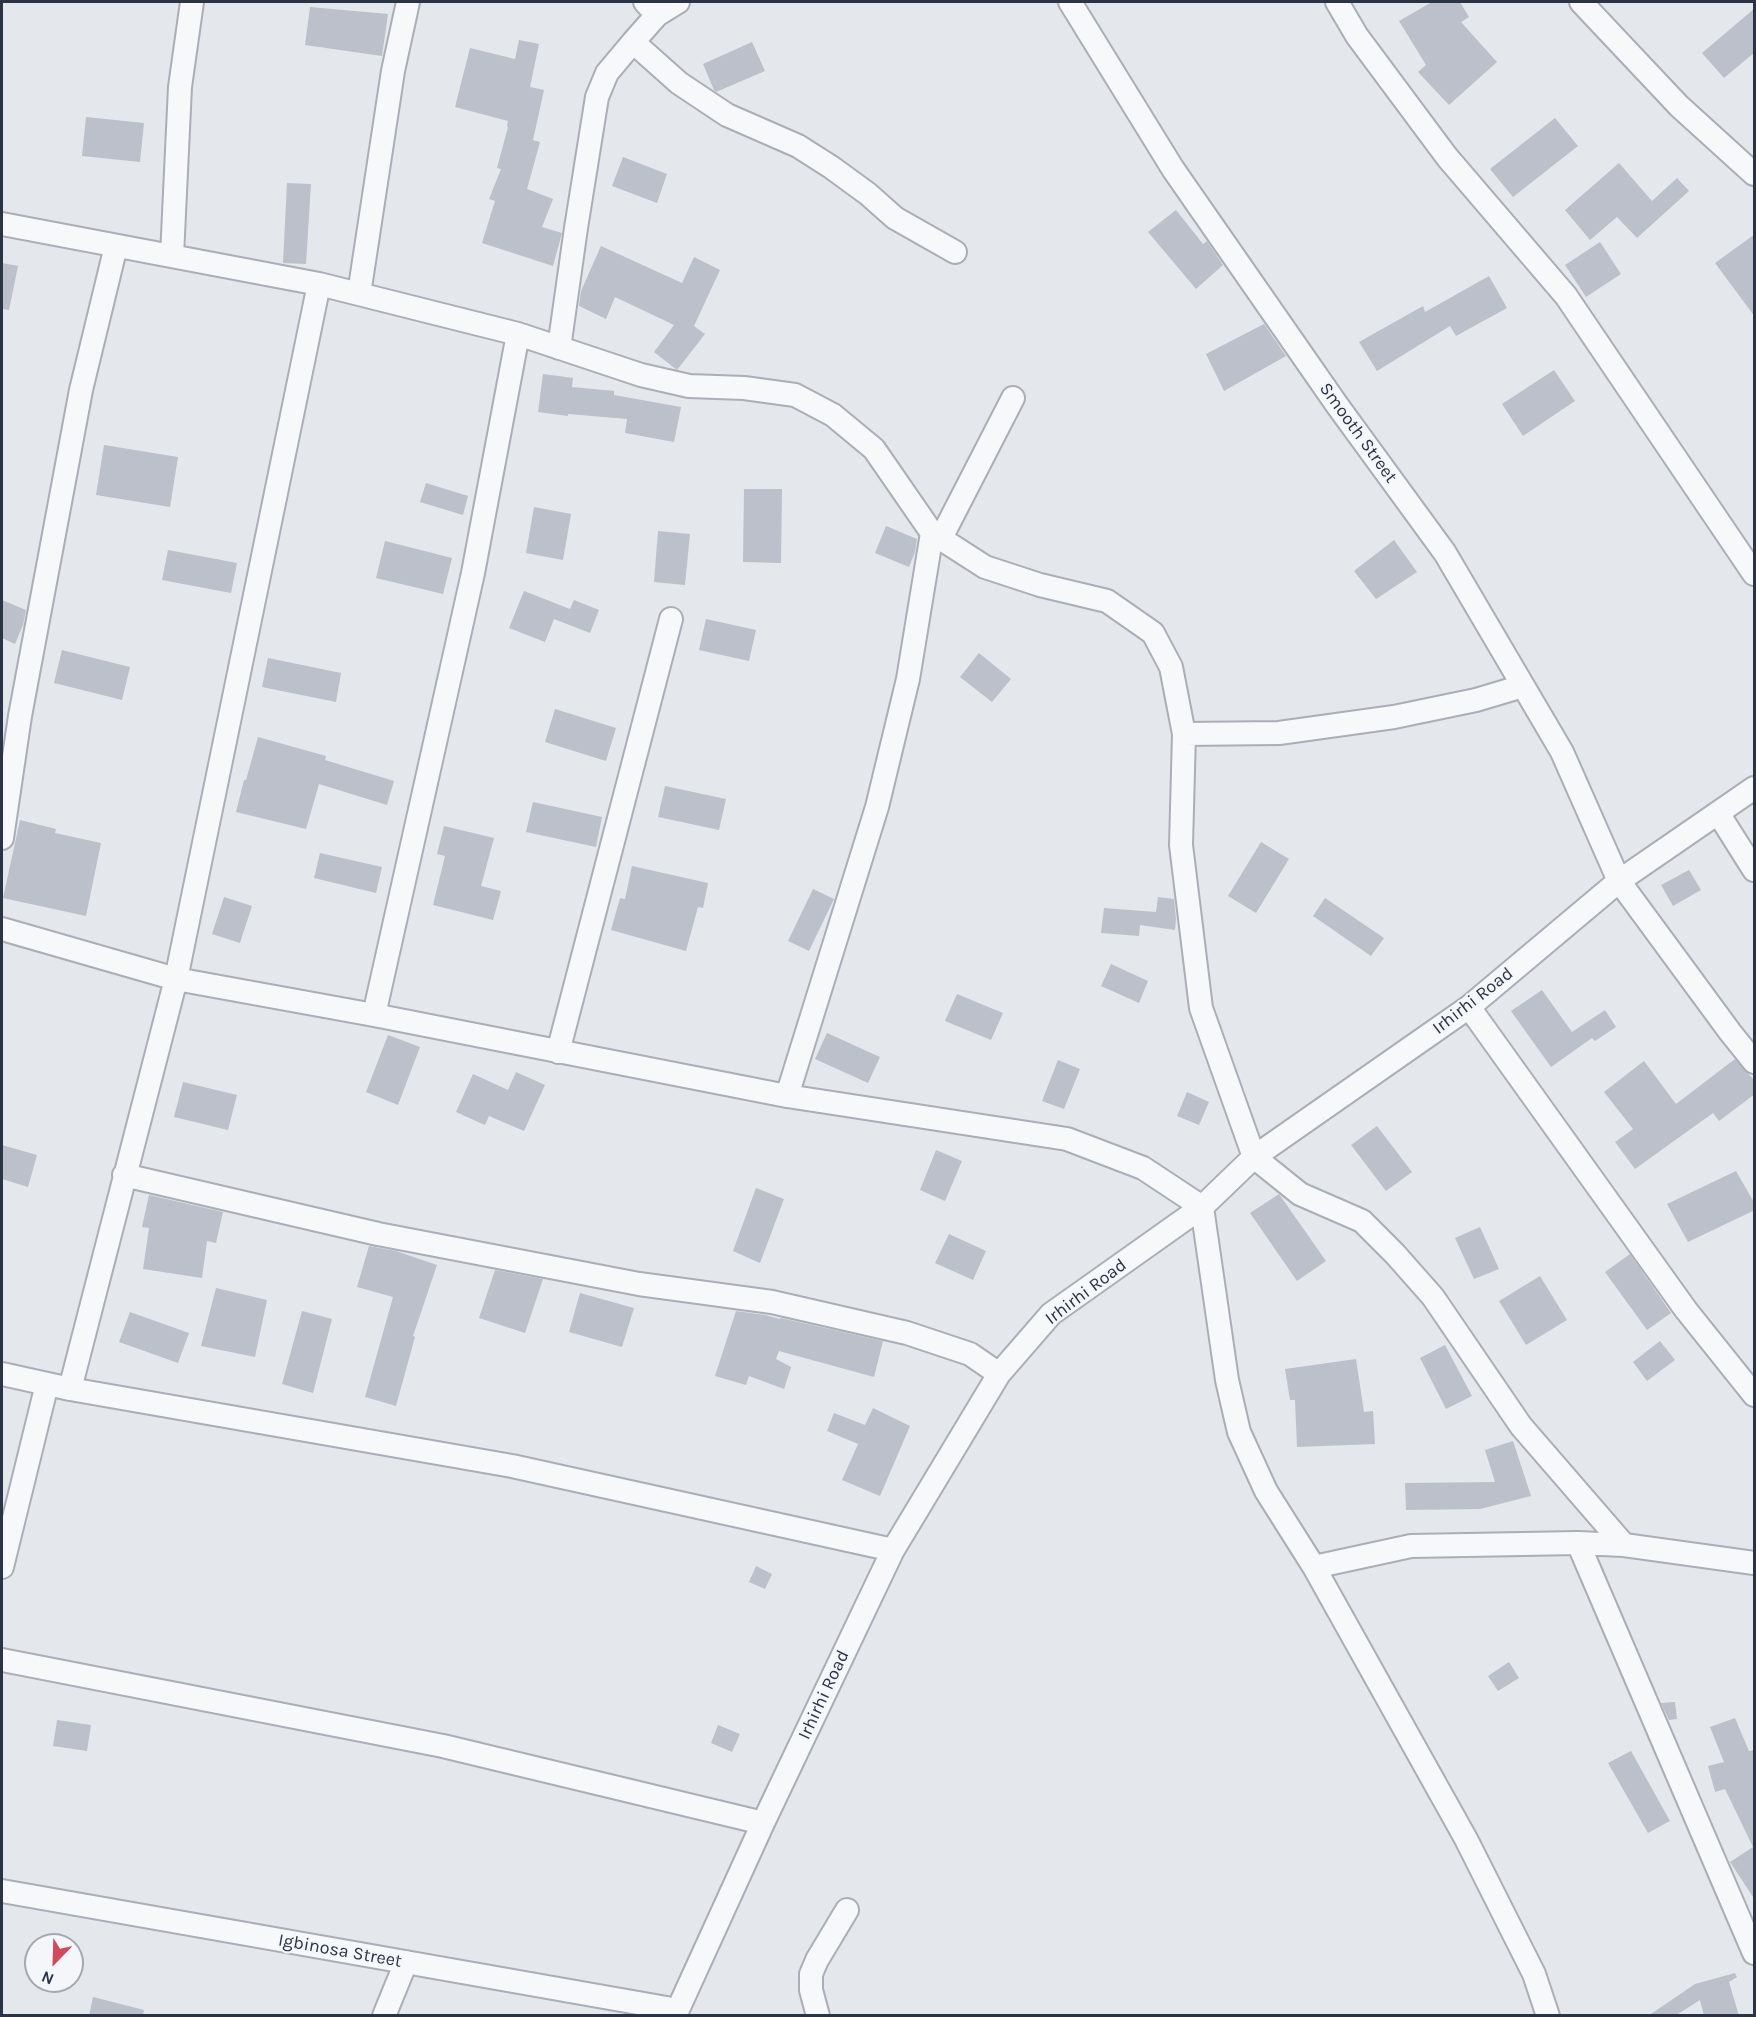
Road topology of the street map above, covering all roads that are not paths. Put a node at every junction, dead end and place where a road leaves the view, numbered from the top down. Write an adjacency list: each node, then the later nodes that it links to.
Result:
1 (192, 2): 13 (street)
2 (408, 2): 15 (street)
3 (678, 2): 7 (street)
4 (1070, 2): 22 (street, Smooth Street)
5 (1337, 2): 20 (street)
6 (1581, 2): 9 (street)
7 (651, 8): 8 (street)
8 (633, 42): 12 (street); 17 (street)
9 (1755, 174)
10 (2, 224): 11 (street)
11 (116, 246): 13 (street); 26 (street)
12 (955, 252)
13 (172, 256): 14 (street)
14 (319, 284): 15 (street); 30 (street)
15 (358, 294): 16 (street)
16 (518, 334): 17 (street); 32 (street)
17 (560, 348): 19 (street)
18 (1013, 398): 19 (street)
19 (936, 535): 23 (street); 35 (street)
20 (1751, 561)
21 (671, 619): 33 (street)
22 (1523, 686): 23 (street); 28 (street, Smooth Street)
23 (1184, 734): 36 (street)
24 (1755, 788): 25 (street, Irhirhi Road)
25 (1718, 813): 27 (street); 28 (street, Irhirhi Road)
26 (2, 837)
27 (1755, 870)
28 (1619, 881): 31 (street, Irhirhi Road); 34 (street, Smooth Street)
29 (2, 929): 30 (street)
30 (176, 979): 32 (street); 37 (street)
31 (1468, 1007): 36 (street, Irhirhi Road); 43 (street)
32 (374, 1015): 33 (street)
33 (558, 1052): 35 (street)
34 (1755, 1062)
35 (787, 1096): 38 (street)
36 (1254, 1157): 38 (street, Irhirhi Road); 45 (street)
37 (124, 1175): 40 (street); 42 (street)
38 (1202, 1207): 40 (street, Irhirhi Road); 49 (street)
39 (2, 1374): 41 (street)
40 (999, 1374): 46 (street, Irhirhi Road)
41 (47, 1384): 42 (street); 48 (street)
42 (70, 1389): 46 (street)
43 (1755, 1395)
44 (1578, 1543): 45 (street); 49 (street); 54 (street)
45 (1624, 1545): 47 (street)
46 (893, 1550): 51 (street, Irhirhi Road)
47 (1755, 1563)
48 (2, 1567)
49 (1314, 1567): 59 (street)
50 (2, 1660): 51 (street)
51 (763, 1822): 56 (street, Irhirhi Road)
52 (2, 1891): 55 (street, Igbinosa Street)
53 (847, 1910): 58 (street)
54 (1755, 1953)
55 (406, 1962): 56 (street, Igbinosa Street); 57 (street)
56 (676, 2013)
57 (384, 2016)
58 (818, 2016)
59 (1548, 2016)

